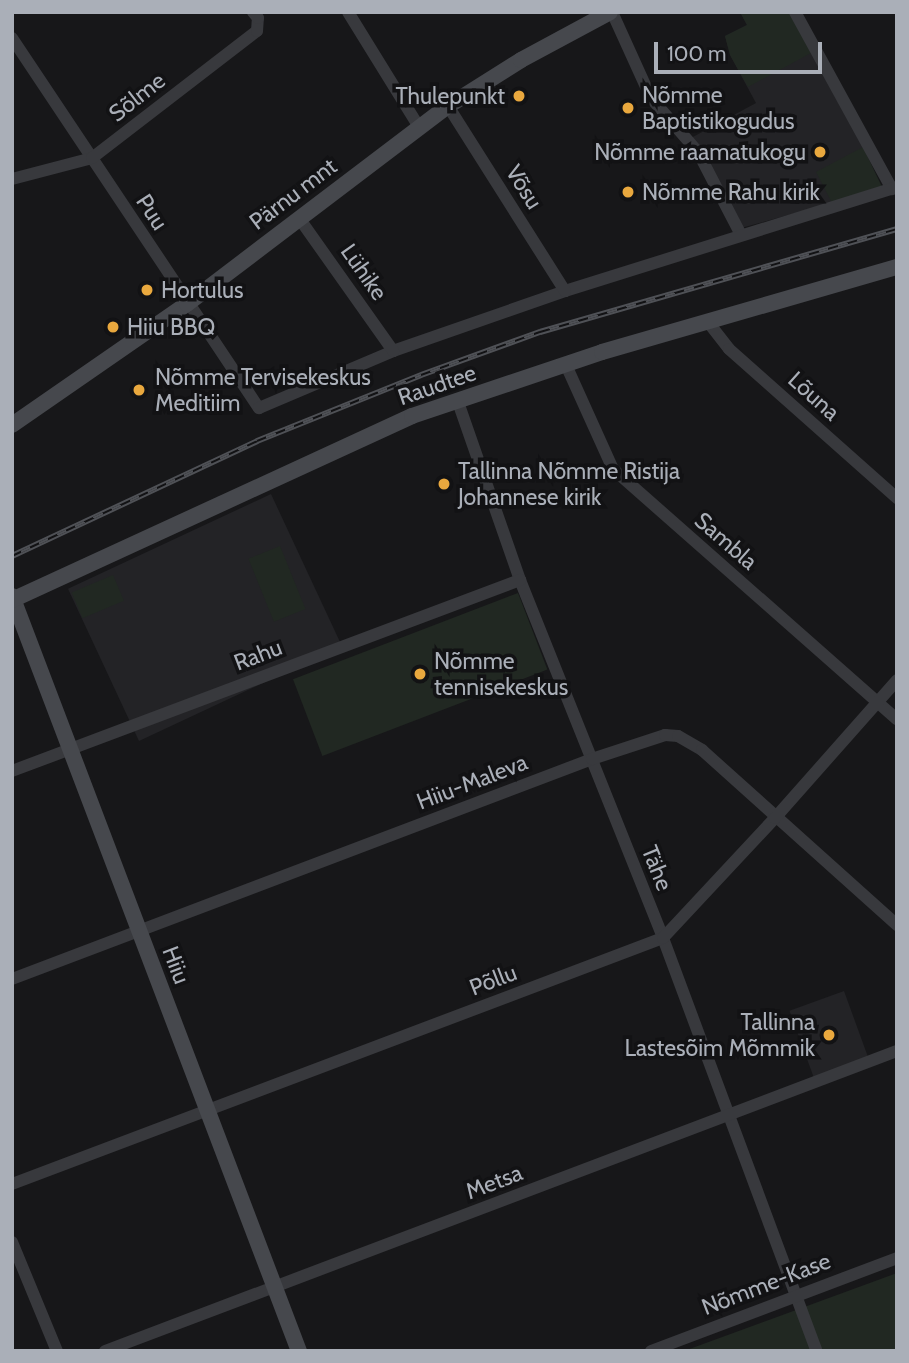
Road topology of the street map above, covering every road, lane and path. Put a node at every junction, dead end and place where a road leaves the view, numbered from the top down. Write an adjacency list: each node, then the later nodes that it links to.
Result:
1 (253, 12): 8 (street, Sõlme)
2 (348, 12): 7 (street)
3 (611, 12): 6 (street, Pärnu mnt); 12 (street)
4 (795, 12): 10 (street)
5 (12, 38): 8 (street, Puu)
6 (448, 106): 7 (street, Pärnu mnt); 14 (street, Võsu)
7 (419, 127): 11 (street, Pärnu mnt)
8 (92, 158): 9 (street, Sõlme); 15 (street, Puu)
9 (12, 180)
10 (894, 188): 12 (street, Raudtee)
11 (299, 218): 15 (street, Pärnu mnt); 17 (street, Lühike)
12 (741, 235): 14 (street, Raudtee)
13 (897, 267): 16 (street, Raudtee)
14 (565, 290): 17 (street, Raudtee)
15 (187, 304): 20 (street, Puu); 21 (street, Pärnu mnt)
16 (708, 321): 18 (street, Raudtee); 22 (street, Lõuna)
17 (393, 351): 20 (street, Raudtee)
18 (566, 365): 19 (street, Raudtee); 26 (street, Sambla)
19 (458, 402): 23 (street, Tähe); 24 (street, Raudtee)
20 (259, 408)
21 (12, 425)
22 (897, 498)
23 (520, 580): 28 (street, Rahu); 29 (street, Tähe)
24 (13, 598): 28 (street, Hiiu)
25 (897, 680): 26 (street, Põllu)
26 (876, 701): 27 (street, Sambla); 31 (street, Põllu)
27 (897, 719)
28 (70, 749): 30 (street, Rahu); 33 (street, Hiiu)
29 (592, 759): 31 (street, Hiiu-Maleva); 33 (street, Hiiu-Maleva); 34 (street, Tähe)
30 (12, 771)
31 (775, 818): 32 (street, Hiiu-Maleva); 34 (street, Põllu)
32 (897, 925)
33 (138, 929): 35 (street, Hiiu-Maleva); 37 (street, Hiiu)
34 (663, 939): 37 (street, Põllu); 38 (street, Tähe)
35 (12, 979)
36 (897, 1051): 38 (street, Metsa)
37 (208, 1110): 39 (street, Põllu); 42 (street, Hiiu)
38 (728, 1116): 42 (street, Metsa); 43 (street, Tähe)
39 (12, 1184)
40 (12, 1242): 44 (street)
41 (897, 1258): 43 (street, Nõmme-Kase)
42 (274, 1287): 45 (street, Metsa); 46 (street, Hiiu)
43 (797, 1295): 47 (street, Nõmme-Kase); 48 (street, Tähe)
44 (57, 1351)
45 (105, 1351)
46 (299, 1351)
47 (651, 1351)
48 (817, 1351)

